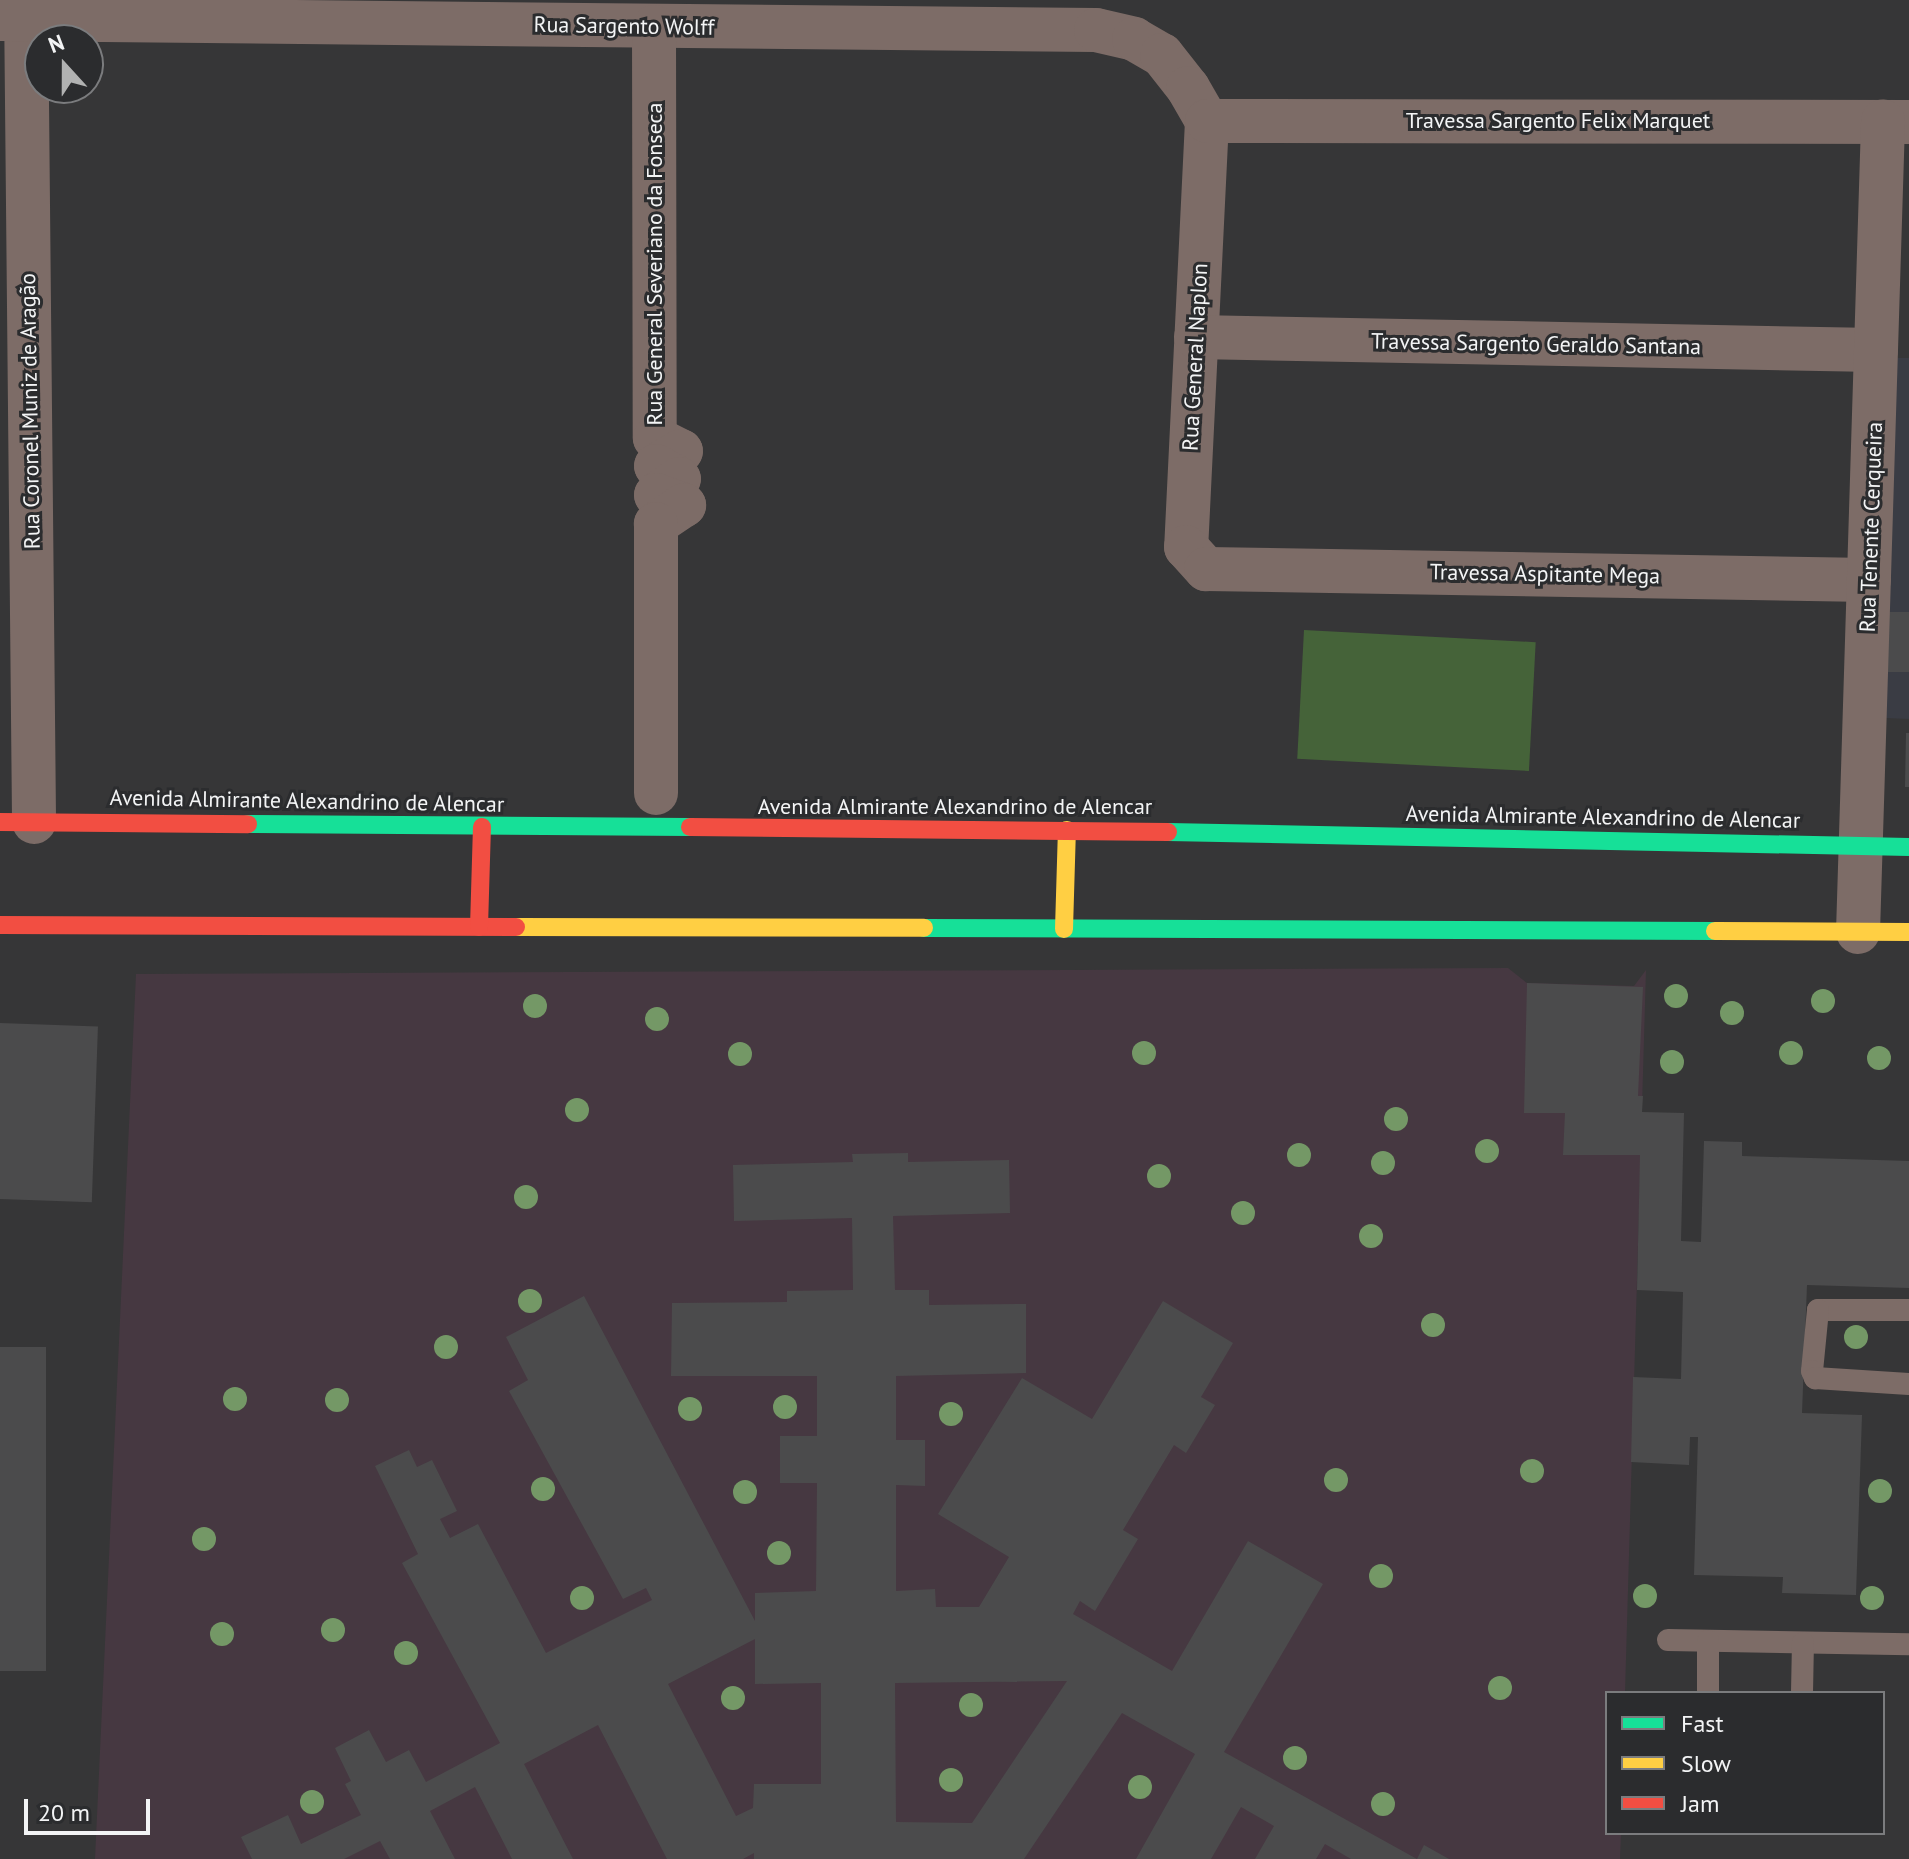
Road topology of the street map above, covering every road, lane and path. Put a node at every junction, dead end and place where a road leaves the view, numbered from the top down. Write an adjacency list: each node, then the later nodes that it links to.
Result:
1 (17, 13): 2 (street, Rua Sargento Wolff); 10 (street, Rua Coronel Muniz de Aragão)
2 (654, 27): 3 (street, Rua Sargento Wolff); 9 (street, Rua General Severiano da Fonseca)
3 (1207, 121): 4 (street, Travessa Sargento Felix Marquet); 5 (street, Rua General Naplon)
4 (1896, 122): 6 (street, Rua Tenente Cerqueira)
5 (1196, 337): 6 (street, Travessa Sargento Geraldo Santana); 7 (street, Rua General Naplon)
6 (1876, 350): 8 (street, Rua Tenente Cerqueira)
7 (1221, 568): 8 (street, Travessa Aspitante Mega)
8 (1869, 580): 13 (street, Rua Tenente Cerqueira)
9 (656, 793)
10 (17, 822): 11 (street, Avenida Almirante Alexandrino de Alencar)
11 (482, 827): 12 (street, Avenida Almirante Alexandrino de Alencar); 16 (street)
12 (1067, 830): 13 (street, Avenida Almirante Alexandrino de Alencar); 17 (street)
13 (1861, 846): 14 (street, Avenida Almirante Alexandrino de Alencar); 18 (street, Rua Tenente Cerqueira)
14 (1909, 847)
15 (0, 925): 16 (street)
16 (479, 927): 17 (street)
17 (1064, 929): 18 (street)
18 (1858, 932): 19 (street)
19 (1909, 932)
20 (1909, 1310): 21 (lane)
21 (1909, 1384)
22 (1668, 1640): 23 (lane)
23 (1708, 1641): 24 (lane); 26 (lane)
24 (1803, 1643): 25 (lane); 27 (lane)
25 (1909, 1644)
26 (1708, 1691)
27 (1802, 1691)

